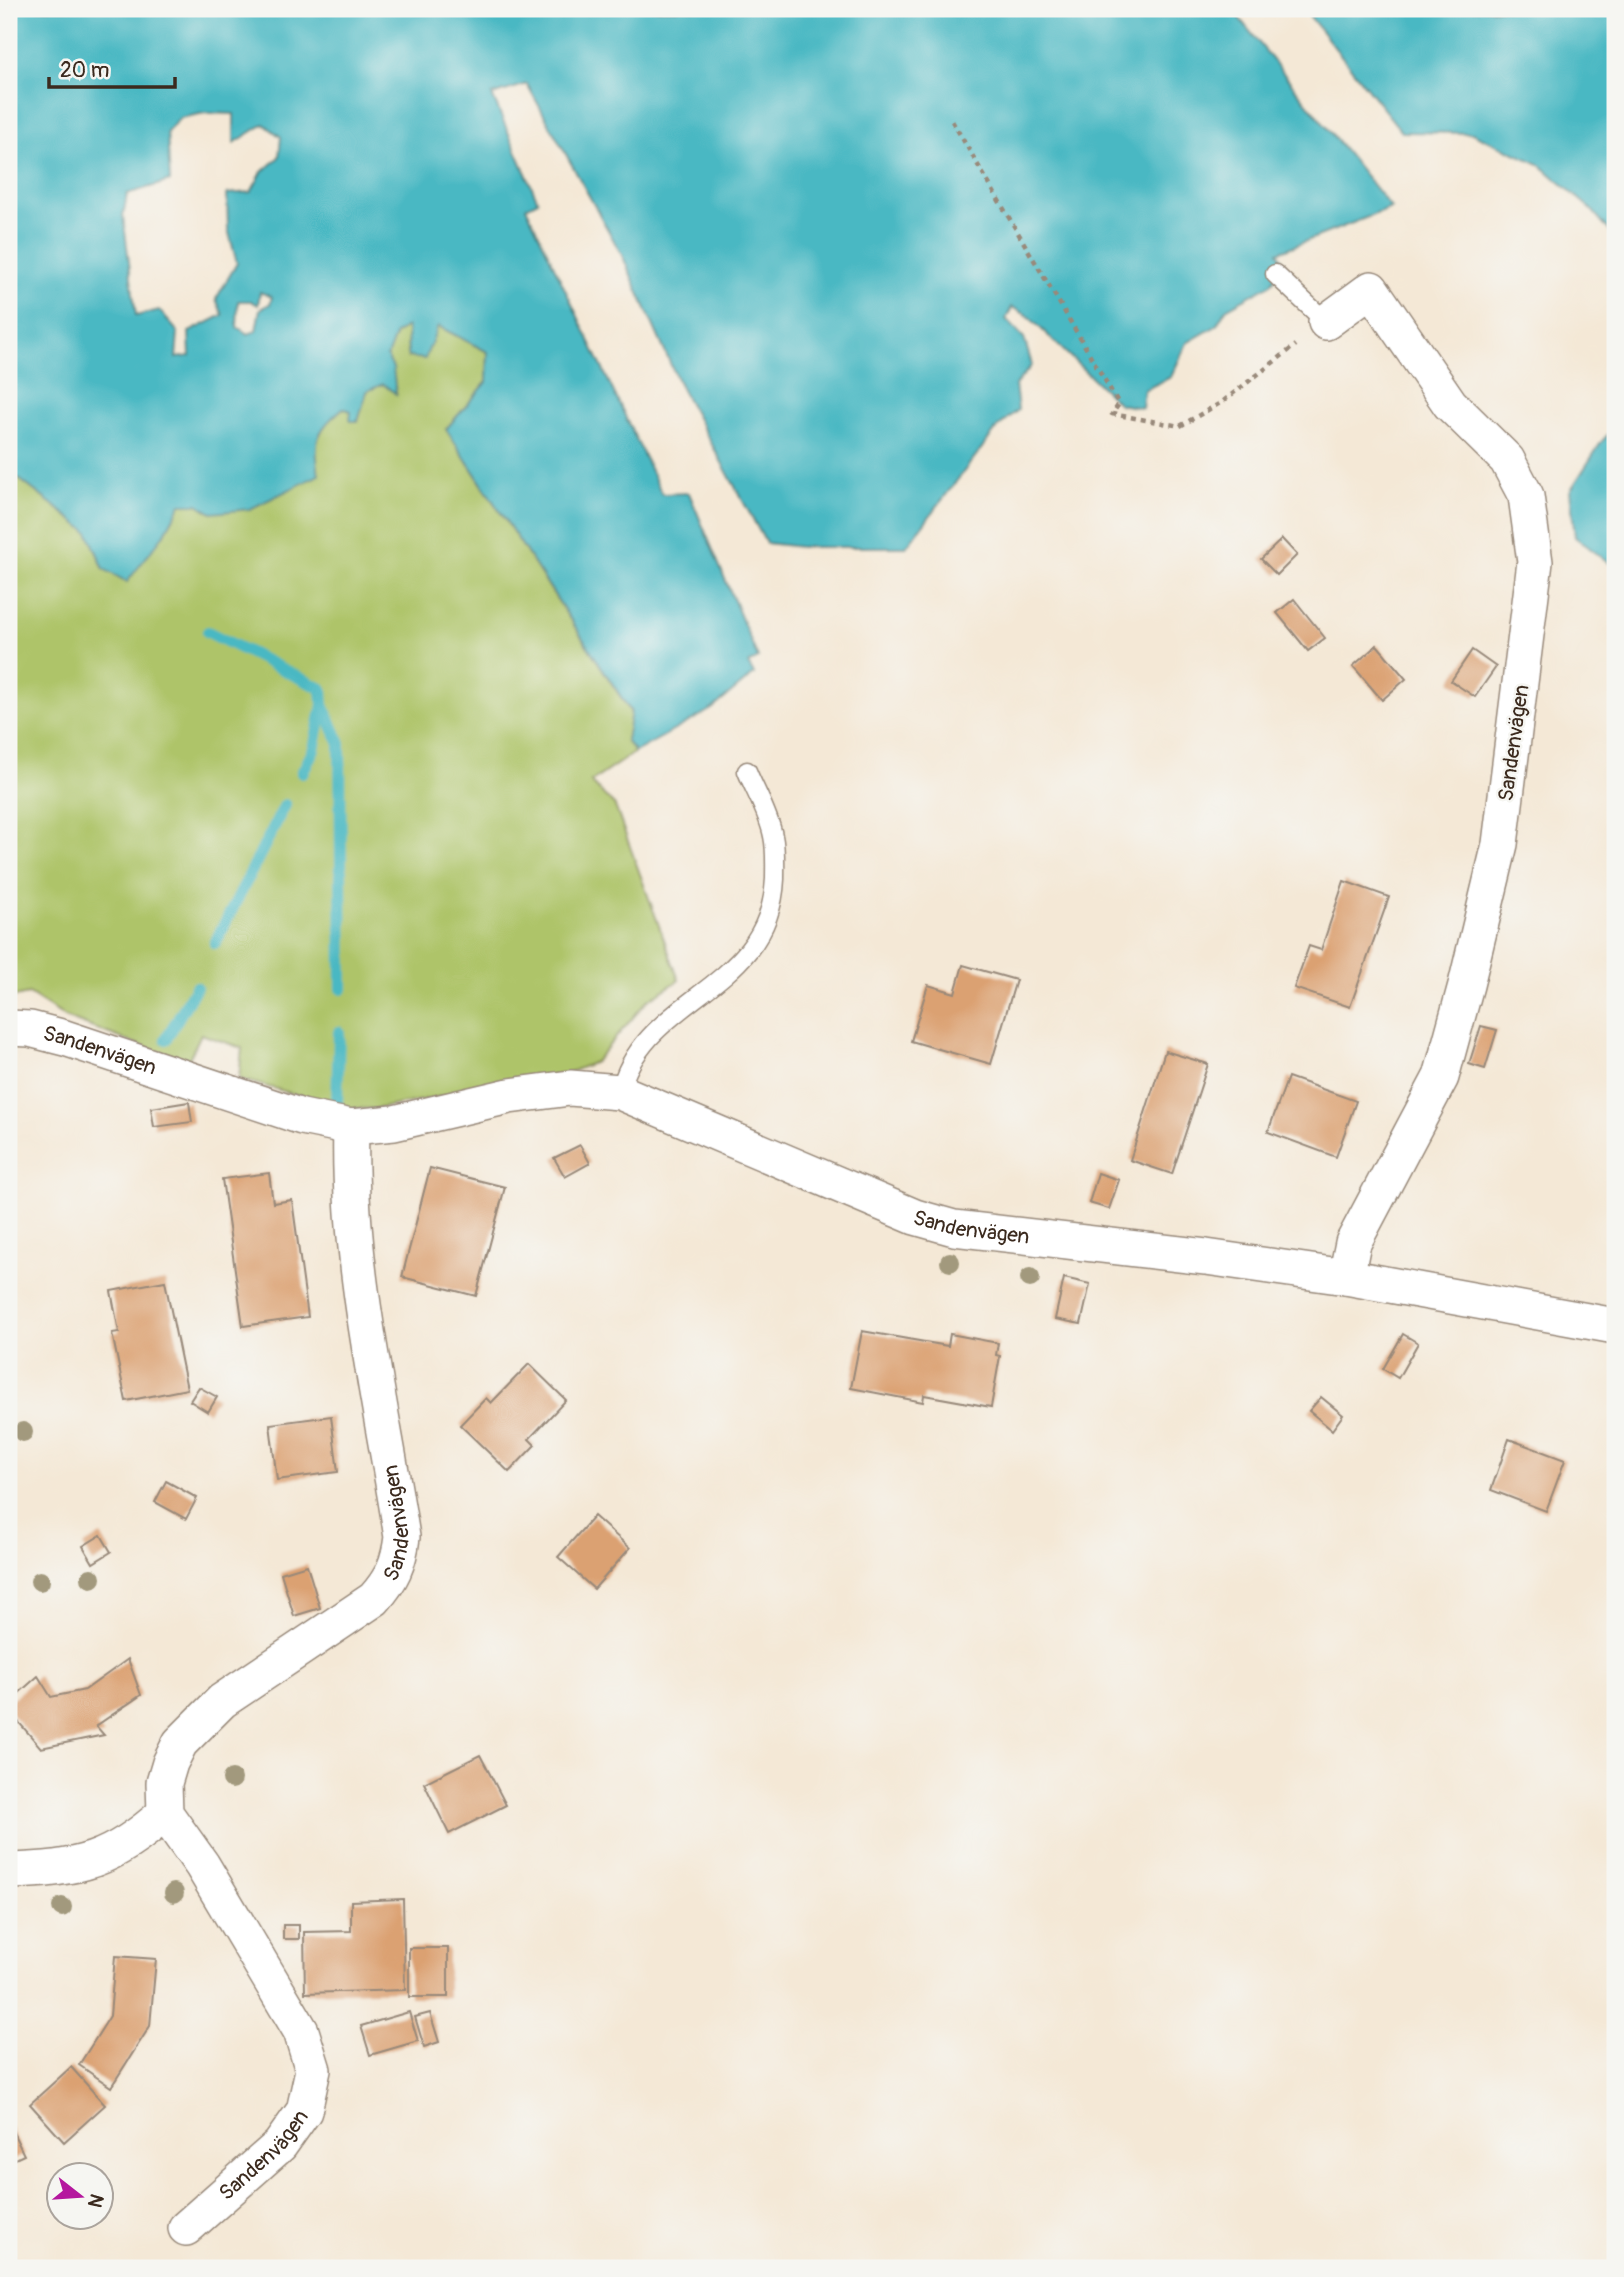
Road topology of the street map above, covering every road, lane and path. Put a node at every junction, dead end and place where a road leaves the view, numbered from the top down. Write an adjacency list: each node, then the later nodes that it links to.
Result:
1 (952, 121): 3 (path)
2 (1275, 274): 3 (lane)
3 (1326, 322): 8 (street, Sandenvägen)
4 (747, 771): 6 (lane)
5 (9, 1028): 7 (street, Sandenvägen)
6 (620, 1092): 7 (street, Sandenvägen); 8 (street, Sandenvägen)
7 (351, 1127): 10 (street, Sandenvägen)
8 (1346, 1277): 9 (street, Sandenvägen)
9 (1615, 1326)
10 (165, 1813): 11 (street); 12 (street, Sandenvägen)
11 (9, 1871)
12 (186, 2228)

